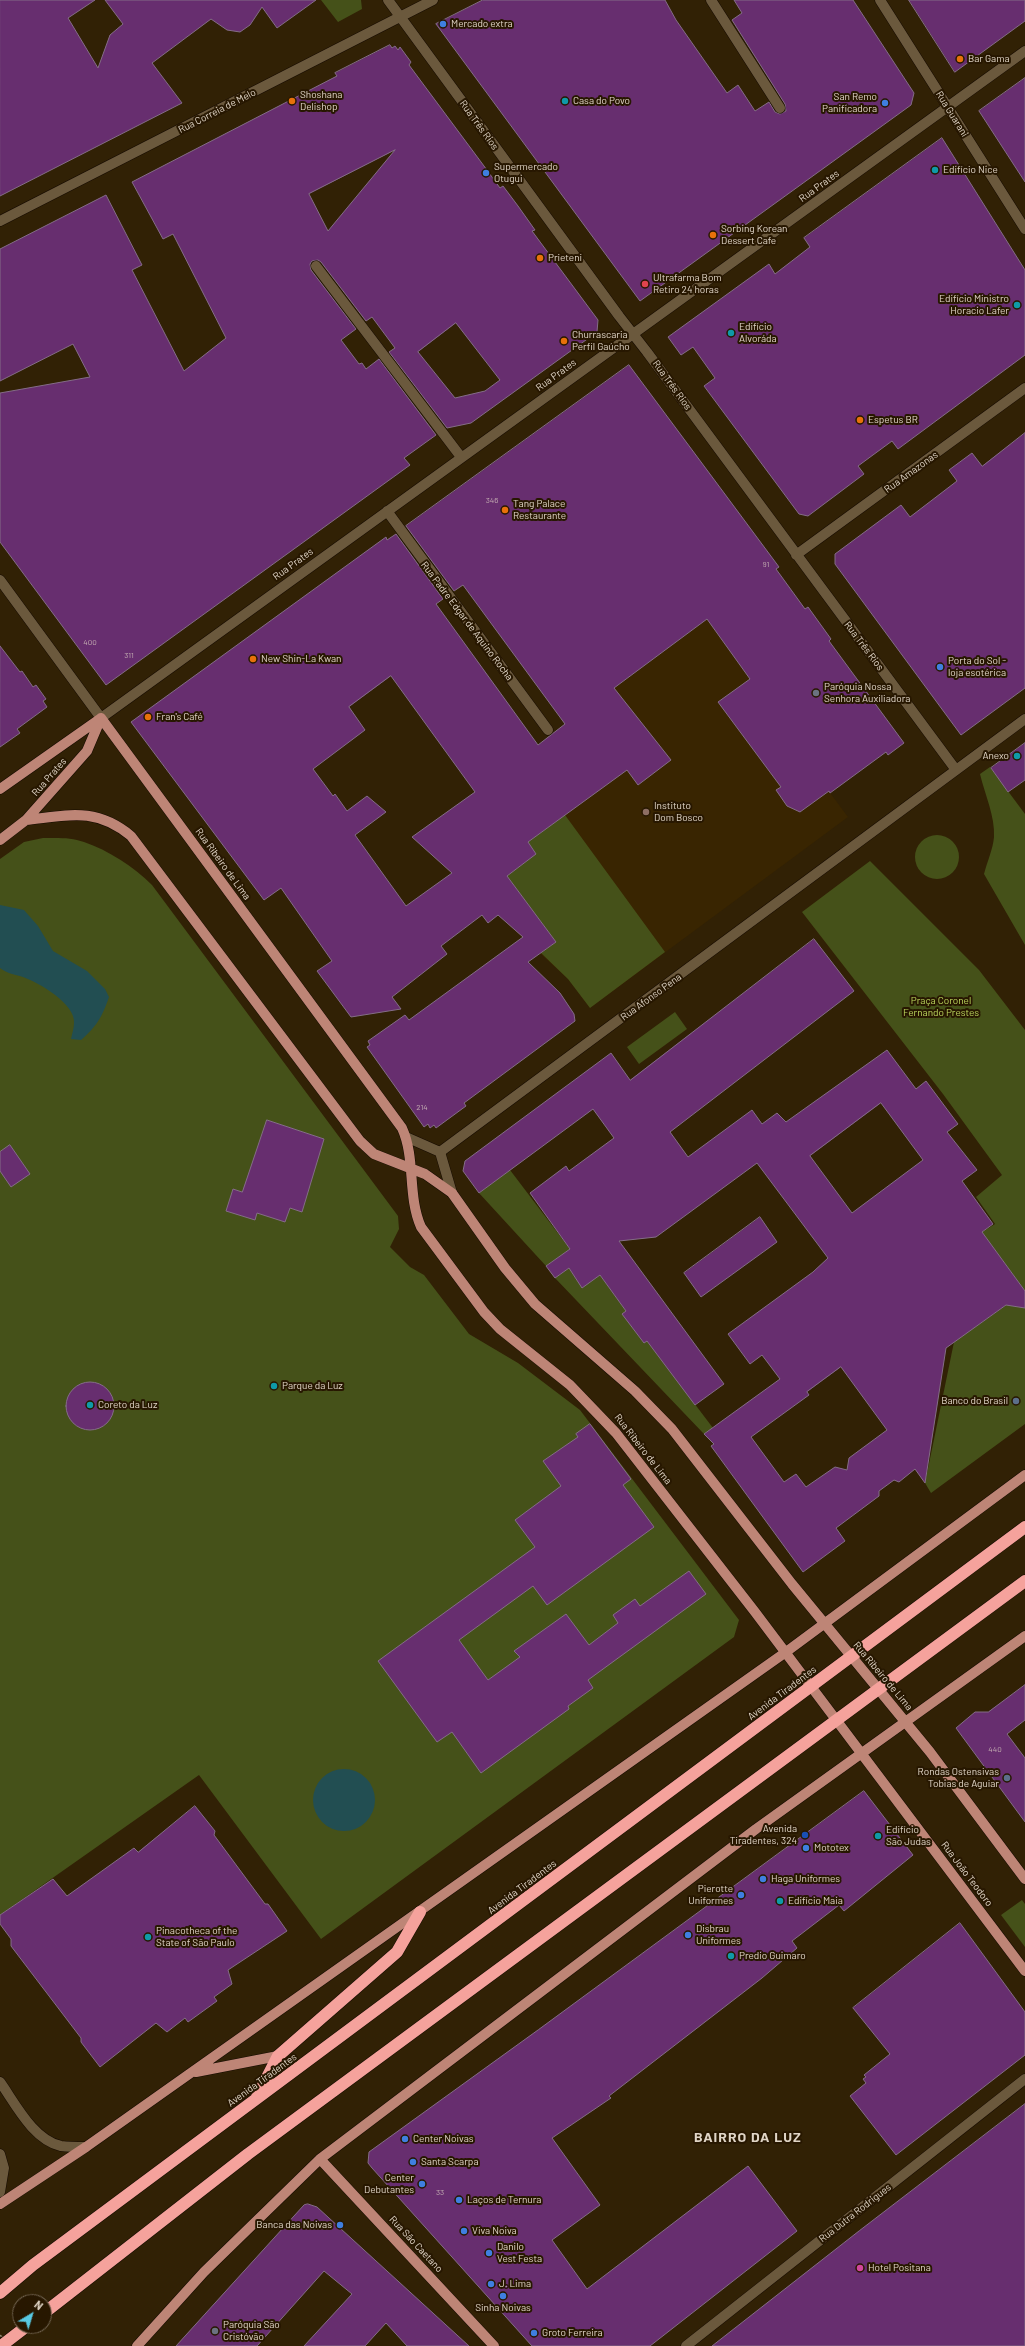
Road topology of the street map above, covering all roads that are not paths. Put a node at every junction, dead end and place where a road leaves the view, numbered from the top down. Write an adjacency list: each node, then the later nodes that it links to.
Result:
1 (388, 0): 5 (street, Rua Três Rios)
2 (433, 0): 5 (street, Rua Correia de Melo)
3 (711, 0): 8 (street)
4 (880, 0): 7 (street, Rua Guarani)
5 (400, 17): 9 (street, Rua Correia de Melo); 12 (street, Rua Três Rios)
6 (1025, 51): 7 (street, Rua Prates)
7 (948, 107): 10 (street, Rua Guarani); 12 (street, Rua Prates)
8 (780, 108)
9 (0, 221)
10 (1025, 229)
11 (316, 266): 14 (street)
12 (633, 334): 14 (street, Rua Prates); 16 (street, Rua Três Rios)
13 (1025, 388): 16 (street, Rua Amazonas)
14 (461, 457): 15 (street, Rua Prates)
15 (386, 511): 18 (street, Rua Prates); 20 (street, Rua Padre Edgar de Aquino Rocha)
16 (796, 555): 21 (street, Rua Três Rios)
17 (0, 580): 18 (street, Rua Ribeiro de Lima)
18 (101, 718): 22 (main road, Rua Prates); 23 (main road, Rua Prates); 25 (main road, Rua Ribeiro de Lima)
19 (1025, 719): 21 (street)
20 (548, 730)
21 (956, 770): 26 (street, Rua Afonso Pena)
22 (0, 790)
23 (26, 820): 24 (main road, Rua Prates); 27 (main road, Rua Ribeiro de Lima)
24 (0, 840)
25 (406, 1137): 26 (street); 27 (main road, Rua Ribeiro de Lima)
26 (440, 1152): 28 (street)
27 (410, 1168): 28 (main road, Rua Ribeiro de Lima); 34 (main road, Rua Ribeiro de Lima)
28 (452, 1193): 32 (main road, Rua Ribeiro de Lima)
29 (1025, 1474): 32 (main road)
30 (1025, 1527): 35 (highway, Avenida Tiradentes)
31 (1025, 1581): 37 (highway)
32 (824, 1624): 34 (main road); 35 (main road, Rua Ribeiro de Lima)
33 (1025, 1636): 39 (main road)
34 (786, 1652): 36 (main road, Rua Ribeiro de Lima); 42 (main road)
35 (851, 1656): 36 (highway, Avenida Tiradentes); 37 (main road, Rua Ribeiro de Lima)
36 (811, 1686): 38 (main road, Rua Ribeiro de Lima); 48 (highway, Avenida Tiradentes)
37 (878, 1688): 38 (highway); 39 (main road, Rua Ribeiro de Lima)
38 (836, 1720): 40 (main road, Rua Ribeiro de Lima); 55 (highway)
39 (906, 1722): 40 (main road); 41 (main road)
40 (862, 1754): 43 (main road, Rua João Teodoro); 51 (main road)
41 (1025, 1879)
42 (420, 1912): 44 (highway); 45 (main road)
43 (1025, 1971)
44 (278, 2056): 45 (main road); 48 (highway)
45 (191, 2073): 49 (main road)
46 (1025, 2079): 60 (street, Rua Dutra Rodrigues)
47 (0, 2082): 49 (street)
48 (254, 2102): 54 (highway, Avenida Tiradentes)
49 (86, 2147): 53 (main road)
50 (0, 2154): 52 (street)
51 (320, 2159): 57 (main road); 59 (main road, Rua São Caetano)
52 (0, 2192)
53 (0, 2204)
54 (0, 2293)
55 (52, 2306)
56 (17, 2334): 58 (highway, bridge)
57 (140, 2344)
58 (1, 2346)
59 (494, 2346)
60 (686, 2346)

